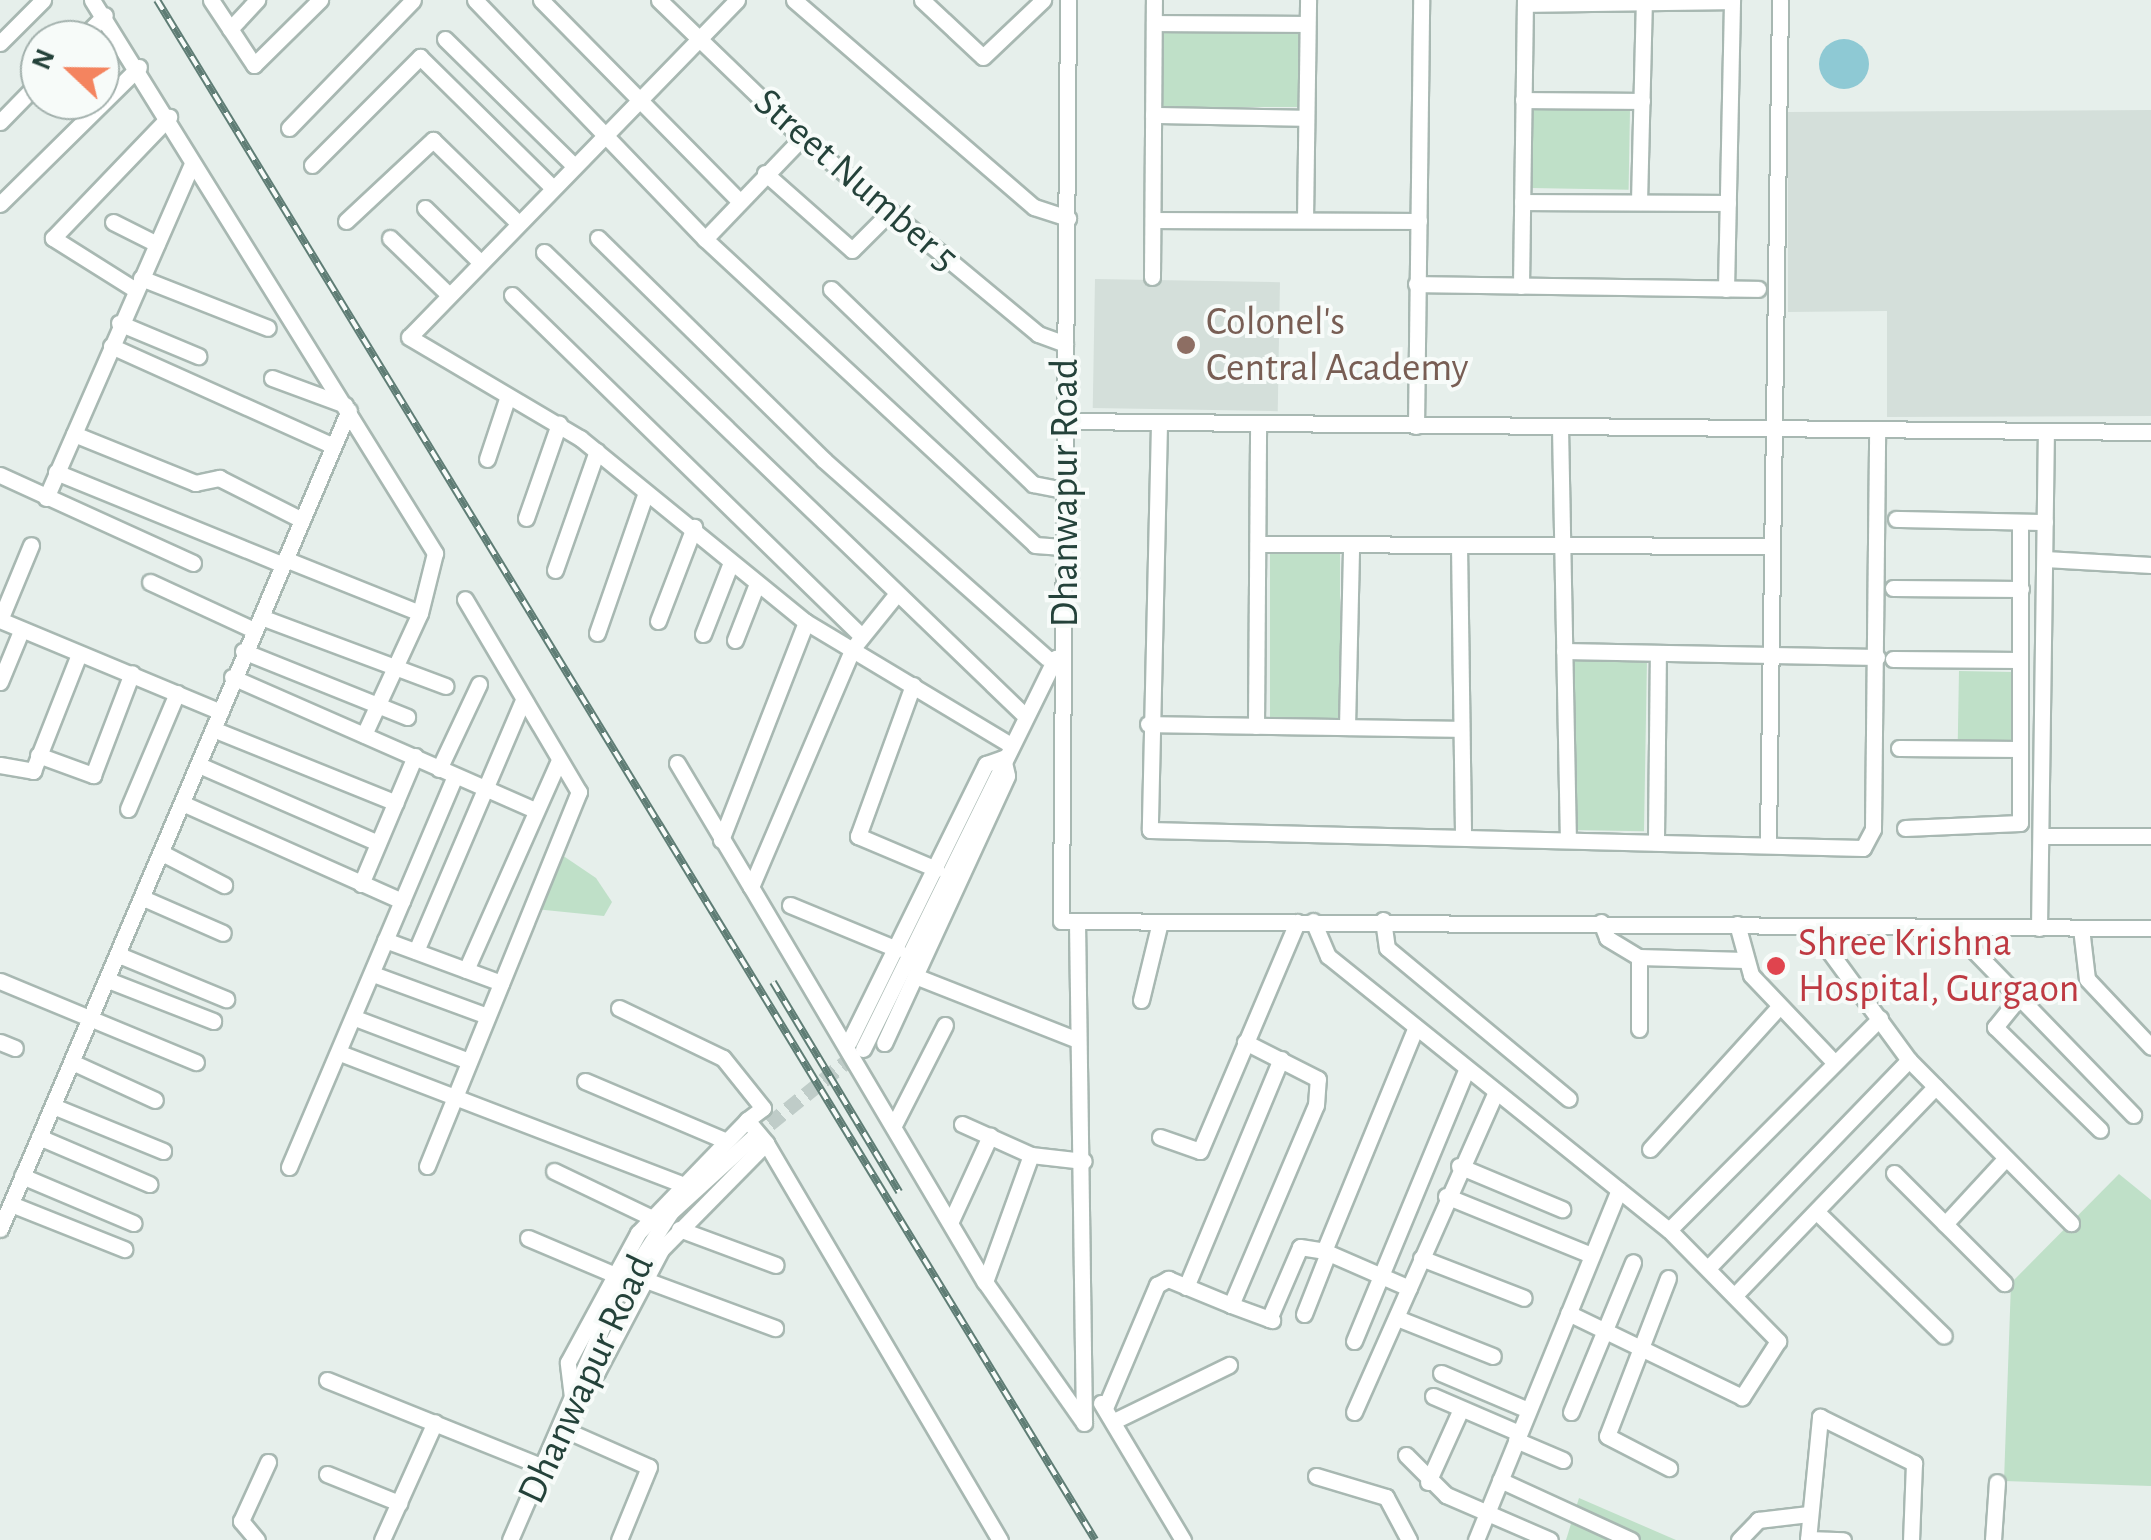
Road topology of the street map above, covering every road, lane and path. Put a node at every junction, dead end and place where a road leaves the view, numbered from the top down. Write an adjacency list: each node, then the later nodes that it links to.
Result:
1 (43, 0): 29 (street)
2 (92, 0): 22 (street)
3 (210, 0): 26 (street)
4 (256, 0): 26 (street)
5 (320, 0): 26 (street)
6 (414, 0): 39 (street)
7 (476, 0): 40 (street)
8 (540, 0): 31 (street)
9 (659, 0): 28 (street, Street Number 5)
10 (736, 0): 28 (street)
11 (794, 0): 54 (street)
12 (922, 0): 13 (street)
13 (1043, 0)
14 (1068, 0): 54 (street, Dhanwapur Road)
15 (1154, 0): 24 (street)
16 (1308, 0): 25 (street)
17 (1422, 0): 57 (street)
18 (1732, 0): 21 (street); 50 (street)
19 (1780, 0): 90 (street)
20 (1525, 2): 21 (street); 32 (street)
21 (1644, 2): 33 (street)
22 (105, 15): 23 (street); 30 (street)
23 (100, 20)
24 (1154, 22): 25 (street); 35 (street)
25 (1307, 24): 37 (street)
26 (230, 29)
27 (445, 39): 43 (street)
28 (697, 39): 31 (street); 41 (street, Street Number 5)
29 (0, 44)
30 (139, 67): 36 (street); 51 (street)
31 (638, 94): 40 (street); 47 (street)
32 (1523, 100): 33 (street); 48 (street)
33 (1642, 101): 49 (street)
34 (20, 102): 38 (street)
35 (1153, 115): 37 (street); 55 (street)
36 (169, 117): 42 (street); 68 (street)
37 (1306, 118): 56 (street)
38 (0, 122)
39 (290, 128)
40 (605, 131): 43 (street); 63 (street)
41 (802, 138): 45 (street); 53 (street, Street Number 5)
42 (192, 164): 64 (street); 83 (street)
43 (572, 164): 46 (street)
44 (312, 165): 46 (street)
45 (765, 173): 47 (street); 53 (street)
46 (550, 186): 60 (street)
47 (739, 201): 63 (street)
48 (1522, 202): 49 (street); 70 (street)
49 (1639, 202): 50 (street)
50 (1728, 203): 71 (street)
51 (0, 204)
52 (425, 208): 66 (street)
53 (891, 212): 78 (street, Street Number 5)
54 (1068, 218): 78 (street, Dhanwapur Road)
55 (1153, 220): 56 (street); 67 (street)
56 (1305, 220): 57 (street)
57 (1418, 220): 69 (street)
58 (346, 221): 60 (street)
59 (113, 222): 64 (street)
60 (516, 222): 66 (street)
61 (390, 238): 74 (street)
62 (598, 238): 143 (street)
63 (706, 239): 115 (street)
64 (157, 244): 68 (street)
65 (544, 252): 127 (street)
66 (479, 261): 74 (street)
67 (1152, 277)
68 (138, 284): 76 (street); 77 (street)
69 (1416, 284): 70 (street); 88 (street)
70 (1520, 286): 71 (street)
71 (1726, 288): 73 (street)
72 (831, 289): 100 (street)
73 (1758, 289)
74 (447, 293): 82 (street)
75 (512, 295): 138 (street)
76 (119, 324): 79 (street); 80 (street)
77 (268, 328)
78 (1065, 344): 84 (street, Dhanwapur Road)
79 (111, 346): 94 (street); 95 (street)
80 (198, 356)
81 (272, 378): 83 (street)
82 (508, 396): 85 (street); 97 (street)
83 (347, 407): 95 (street); 129 (street)
84 (1065, 421): 86 (street); 100 (street, Dhanwapur Road)
85 (559, 424): 96 (street); 103 (street)
86 (1159, 424): 87 (street); 160 (street)
87 (1258, 424): 88 (street); 109 (street)
88 (1416, 426): 89 (street)
89 (1560, 427): 90 (street); 113 (street)
90 (1772, 429): 91 (street); 114 (street)
91 (1877, 430): 92 (street); 145 (street)
92 (2046, 432): 93 (street); 107 (street)
93 (2151, 432)
94 (74, 434): 98 (street); 105 (street)
95 (333, 446): 105 (street)
96 (597, 451): 101 (street); 121 (street)
97 (487, 458)
98 (56, 472): 102 (street); 117 (street)
99 (0, 475): 102 (street)
100 (1064, 490): 115 (street, Dhanwapur Road)
101 (646, 492): 108 (street); 135 (street)
102 (46, 498): 118 (street)
103 (526, 518)
104 (1896, 518): 106 (street)
105 (302, 520): 117 (street)
106 (2020, 522): 107 (street); 125 (street)
107 (2045, 522): 116 (street)
108 (694, 527): 119 (street); 131 (street)
109 (1258, 544): 110 (street); 161 (street)
110 (1351, 544): 112 (street); 162 (street)
111 (31, 545): 126 (street)
112 (1459, 545): 113 (street); 164 (street)
113 (1562, 545): 114 (street); 139 (street)
114 (1770, 546): 144 (street)
115 (1066, 547): 143 (street, Dhanwapur Road)
116 (2045, 559): 120 (street); 185 (street)
117 (284, 561): 129 (street); 133 (street)
118 (193, 563)
119 (730, 565): 123 (street); 136 (street)
120 (2151, 565)
121 (556, 570)
122 (150, 582): 133 (street)
123 (756, 586): 132 (street); 137 (street)
124 (1893, 588): 125 (street)
125 (2020, 589): 146 (street)
126 (6, 591): 130 (street)
127 (895, 596): 138 (street); 158 (street)
128 (465, 599): 155 (street)
129 (420, 613): 147 (street)
130 (0, 620): 134 (street)
131 (658, 621)
132 (806, 622): 138 (street); 188 (street)
133 (257, 623): 140 (street); 147 (street)
134 (21, 631): 141 (street); 150 (street)
135 (597, 633)
136 (703, 634)
137 (735, 640)
138 (857, 641): 152 (street); 195 (street)
139 (1564, 650): 142 (street); 184 (street)
140 (243, 652): 149 (street); 156 (street)
141 (79, 654): 148 (street); 169 (street)
142 (1658, 654): 144 (street); 187 (street)
143 (1056, 658): 158 (street, Dhanwapur Road); 204 (street)
144 (1768, 658): 145 (street); 189 (street)
145 (1885, 658): 146 (street); 189 (street)
146 (2020, 660): 167 (street)
147 (391, 665): 153 (street); 156 (street)
148 (132, 674): 154 (street); 169 (street)
149 (232, 677): 157 (street); 165 (street)
150 (0, 682)
151 (479, 684): 175 (street)
152 (914, 685): 168 (street); 192 (street)
153 (446, 686)
154 (178, 693): 157 (street); 180 (street)
155 (524, 700): 171 (street); 177 (street)
156 (377, 704): 159 (street); 165 (street)
157 (220, 712): 163 (street)
158 (1022, 712): 168 (street, Dhanwapur Road)
159 (407, 717)
160 (1148, 724): 161 (street); 183 (street)
161 (1256, 726): 162 (street)
162 (1347, 727): 164 (street)
163 (213, 729): 174 (street); 178 (street)
164 (1461, 730): 183 (street)
165 (364, 734): 170 (street)
166 (1900, 748): 167 (street)
167 (2020, 749): 182 (street)
168 (1006, 751): 192 (street); 221 (street); 241 (street, Dhanwapur Road)
169 (38, 755): 173 (street)
170 (415, 756): 175 (street); 178 (street)
171 (558, 762): 181 (street); 224 (street)
172 (677, 763): 188 (street)
173 (0, 764)
174 (199, 765): 179 (street); 190 (street)
175 (438, 769): 176 (street)
176 (454, 779): 177 (street); 197 (street)
177 (488, 791): 181 (street); 215 (street)
178 (396, 803): 190 (street)
179 (182, 804): 191 (street); 194 (street)
180 (128, 809)
181 (535, 810): 219 (street)
182 (1905, 828)
183 (1462, 836): 184 (street)
184 (1568, 836): 187 (street)
185 (2041, 836): 186 (street); 205 (street)
186 (2151, 836)
187 (1656, 837): 189 (street)
188 (721, 840): 195 (street)
189 (1768, 840)
190 (378, 843): 194 (street)
191 (162, 853): 193 (street); 196 (street)
192 (936, 869): 214 (street)
193 (224, 884)
194 (360, 884): 197 (street)
195 (751, 887): 241 (street)
196 (144, 898): 211 (street); 216 (street)
197 (402, 900): 212 (street)
198 (790, 905): 214 (street)
199 (1383, 920): 200 (street); 202 (street); 255 (street)
200 (1306, 921): 201 (street); 236 (street); 239 (street)
201 (1160, 922): 204 (street); 226 (street)
202 (1601, 922): 203 (street); 217 (street)
203 (1737, 924): 209 (street); 218 (street)
204 (1077, 927): 238 (street)
205 (2039, 928): 206 (street); 210 (street)
206 (2082, 928): 207 (street); 242 (street)
207 (2134, 928): 208 (street); 213 (street)
208 (2151, 928)
209 (1813, 929): 210 (street); 232 (street)
210 (1953, 929): 227 (street)
211 (223, 933)
212 (386, 940): 215 (street); 220 (street)
213 (2151, 944)
214 (897, 949): 241 (street)
215 (416, 951): 219 (street)
216 (119, 954): 222 (street); 225 (street)
217 (1639, 957): 218 (street); 237 (street)
218 (1745, 960): 229 (street)
219 (466, 970): 224 (street)
220 (374, 974): 230 (street); 231 (street)
221 (915, 976): 238 (street); 240 (street)
222 (108, 980): 233 (street); 234 (street)
223 (0, 981): 234 (street)
224 (500, 983): 230 (street)
225 (226, 999)
226 (1141, 1000)
227 (2017, 1000): 258 (street); 262 (street)
228 (619, 1008): 259 (street)
229 (1778, 1008): 247 (street); 268 (street)
230 (487, 1016): 246 (street)
231 (355, 1018): 243 (street); 246 (street)
232 (1880, 1018): 245 (street); 247 (street)
233 (214, 1021)
234 (89, 1022): 248 (street); 249 (street)
235 (944, 1025): 260 (street)
236 (1416, 1027): 250 (street); 296 (street)
237 (1639, 1029)
238 (1075, 1039): 272 (street)
239 (1245, 1042): 244 (street); 265 (street)
240 (884, 1043)
241 (856, 1046): 260 (street)
242 (2151, 1046)
243 (340, 1054): 254 (street); 275 (street)
244 (1281, 1060): 308 (street); 312 (street)
245 (1909, 1060): 252 (street); 301 (street)
246 (468, 1061): 254 (street)
247 (1833, 1061): 293 (street)
248 (72, 1062): 256 (street); 257 (street)
249 (196, 1062)
250 (1467, 1068): 253 (street); 303 (street)
251 (585, 1081): 266 (street)
252 (1935, 1087): 271 (street); 285 (street)
253 (1496, 1092): 274 (street); 281 (street)
254 (454, 1098): 273 (street); 279 (street)
255 (1569, 1099)
256 (155, 1100)
257 (53, 1106): 264 (street); 269 (street)
258 (2133, 1115)
259 (747, 1120): 266 (street); 267 (street)
260 (895, 1123): 287 (street)
261 (962, 1124): 263 (street)
262 (2100, 1130)
263 (990, 1136): 270 (street); 287 (street)
264 (39, 1137): 278 (street); 280 (street)
265 (1160, 1137)
266 (724, 1140): 279 (street)
267 (759, 1140): 292 (street); 327 (street, Dhanwapur Road); 353 (street)
268 (1650, 1149)
269 (163, 1151)
270 (1032, 1155): 272 (street); 306 (street)
271 (2006, 1159): 289 (street); 290 (street)
272 (1084, 1160): 325 (street)
273 (426, 1166)
274 (1458, 1166): 282 (street); 284 (street)
275 (288, 1167)
276 (554, 1171): 286 (street)
277 (1894, 1172): 289 (street)
278 (22, 1176): 283 (street); 288 (street)
279 (680, 1183): 286 (street)
280 (149, 1184)
281 (1619, 1190): 293 (street); 297 (street)
282 (1446, 1196): 297 (street); 298 (street)
283 (6, 1209): 291 (street); 295 (street)
284 (1562, 1209)
285 (1817, 1212): 310 (street); 318 (street)
286 (650, 1217): 302 (street)
287 (952, 1222): 306 (street)
288 (133, 1223)
289 (1945, 1224): 307 (street)
290 (2071, 1224)
291 (0, 1229)
292 (678, 1229): 300 (street); 305 (street)
293 (1670, 1230): 301 (street)
294 (528, 1238): 302 (street)
295 (124, 1249)
296 (1326, 1252): 303 (street); 312 (street); 314 (street)
297 (1590, 1254): 313 (street)
298 (1421, 1258): 309 (street); 311 (street)
299 (1634, 1262): 317 (street)
300 (776, 1264)
301 (1709, 1267): 310 (street)
302 (613, 1274): 327 (street)
303 (1378, 1275): 309 (street); 319 (street)
304 (1668, 1278): 320 (street)
305 (643, 1279): 316 (street); 327 (street)
306 (984, 1282): 325 (street)
307 (2004, 1283)
308 (1186, 1287): 312 (street); 332 (street)
309 (1408, 1288): 315 (street)
310 (1735, 1296): 320 (street)
311 (1524, 1298)
312 (1232, 1305)
313 (1568, 1313): 317 (street); 329 (street)
314 (1304, 1314)
315 (1397, 1318): 321 (street); 330 (street)
316 (775, 1328)
317 (1607, 1331): 320 (street); 331 (street)
318 (1944, 1336)
319 (1354, 1340)
320 (1642, 1346): 340 (street)
321 (1494, 1356)
322 (1229, 1364): 332 (street)
323 (1440, 1372): 329 (street)
324 (326, 1380): 333 (street)
325 (1090, 1387): 332 (street)
326 (1433, 1396): 328 (street)
327 (572, 1397): 334 (street, Dhanwapur Road)
328 (1461, 1409): 335 (street); 344 (street)
329 (1528, 1410): 335 (street)
330 (1354, 1412)
331 (1571, 1412)
332 (1109, 1415): 354 (street)
333 (435, 1422): 339 (street); 346 (street)
334 (561, 1428): 339 (street, Dhanwapur Road); 352 (street)
335 (1518, 1436): 337 (street); 343 (street)
336 (1406, 1455): 344 (street)
337 (1562, 1460)
338 (268, 1462): 349 (street)
339 (543, 1467): 351 (street, Dhanwapur Road)
340 (1669, 1468)
341 (327, 1474): 346 (street)
342 (1316, 1476): 355 (street)
343 (1500, 1480): 347 (street); 358 (street)
344 (1428, 1482): 347 (street)
345 (1996, 1482): 363 (street)
346 (399, 1503): 350 (street)
347 (1486, 1514): 356 (street); 357 (street)
348 (1809, 1514): 359 (street); 360 (street); 362 (street)
349 (257, 1540)
350 (382, 1540)
351 (510, 1540)
352 (619, 1540)
353 (1000, 1540)
354 (1183, 1540)
355 (1409, 1540)
356 (1476, 1540)
357 (1550, 1540)
358 (1631, 1540)
359 (1739, 1540)
360 (1808, 1540): 361 (street)
361 (1843, 1540)
362 (1911, 1540)
363 (1993, 1540)

